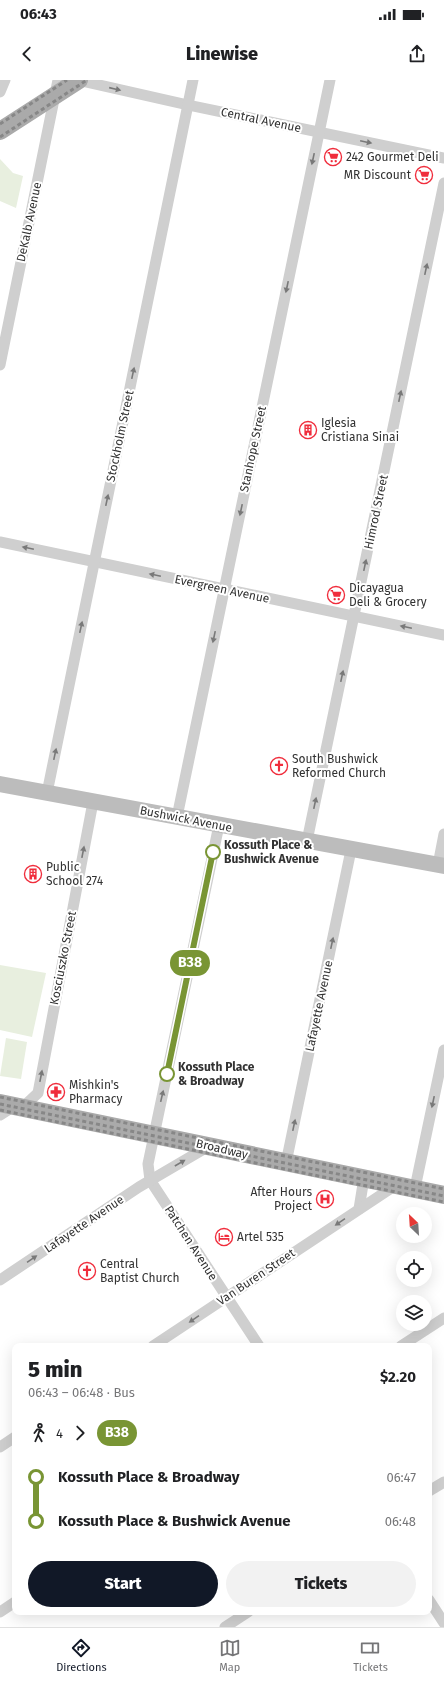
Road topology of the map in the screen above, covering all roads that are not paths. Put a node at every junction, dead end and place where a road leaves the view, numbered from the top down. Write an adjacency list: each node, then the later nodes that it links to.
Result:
1 (6, 80): 6 (street)
2 (78, 80): 5 (main road); 7 (street, Central Avenue, one-way to 7)
3 (194, 80): 7 (street, Stockholm Street)
4 (330, 80): 9 (street, Stanhope Street)
5 (57, 88): 8 (main road); 12 (street, DeKalb Avenue)
6 (0, 92)
7 (188, 105): 9 (street, Central Avenue); 14 (street, Stockholm Street, one-way to 7)
8 (0, 131)
9 (319, 132): 10 (street, Central Avenue, one-way to 10); 15 (street, Stanhope Street, one-way to 15)
10 (444, 158)
11 (444, 183): 16 (street, Himrod Street, one-way to 11)
12 (0, 364)
13 (0, 542): 14 (street, Evergreen Avenue, one-way to 13)
14 (95, 562): 15 (street, Evergreen Avenue, one-way to 14); 19 (street, Stockholm Street, one-way to 14)
15 (224, 589): 16 (street, Evergreen Avenue); 21 (street, Stanhope Street, one-way to 21)
16 (355, 617): 17 (street, Evergreen Avenue, one-way to 16); 24 (street, Himrod Street, one-way to 16)
17 (444, 635)
18 (0, 784): 19 (main road, Bushwick Avenue)
19 (46, 793): 20 (main road, Bushwick Avenue)
20 (93, 802): 21 (main road, Bushwick Avenue); 28 (street, Kosciuszko Street, one-way to 20)
21 (177, 817): 22 (main road, Bushwick Avenue)
22 (218, 825): 24 (main road, Bushwick Avenue); 29 (street, one-way to 22)
23 (444, 834): 26 (street)
24 (307, 841): 25 (main road, Bushwick Avenue)
25 (351, 850): 26 (main road, Bushwick Avenue); 31 (street, Lafayette Avenue, one-way to 25)
26 (441, 865)
27 (444, 1050): 35 (street, one-way to 35)
28 (9, 1108): 29 (main road, Broadway)
29 (154, 1134): 30 (main road, Broadway); 33 (street)
30 (210, 1146): 31 (main road, Broadway); 33 (street, Lafayette Avenue, one-way to 30)
31 (286, 1163): 32 (main road, Broadway)
32 (364, 1178): 34 (main road, Broadway); 37 (street)
33 (150, 1180): 38 (street, Lafayette Avenue, one-way to 33); 39 (street, Patchen Avenue)
34 (396, 1185): 35 (main road, Broadway); 37 (street, Van Buren Street)
35 (415, 1188): 36 (main road, Broadway)
36 (444, 1195)
37 (360, 1209): 39 (street, Van Buren Street, one-way to 39)
38 (0, 1280)
39 (227, 1297): 41 (street, Van Buren Street, one-way to 41); 42 (street, Patchen Avenue)
40 (444, 1318): 43 (street)
41 (158, 1343)
42 (257, 1343)
43 (406, 1343)
44 (12, 1439): 45 (street)
45 (0, 1447)
46 (444, 1482): 47 (street)
47 (432, 1490)
48 (12, 1604): 50 (street)
49 (432, 1605): 52 (street)
50 (0, 1612)
51 (243, 1615): 53 (street)
52 (444, 1623)
53 (225, 1627)

